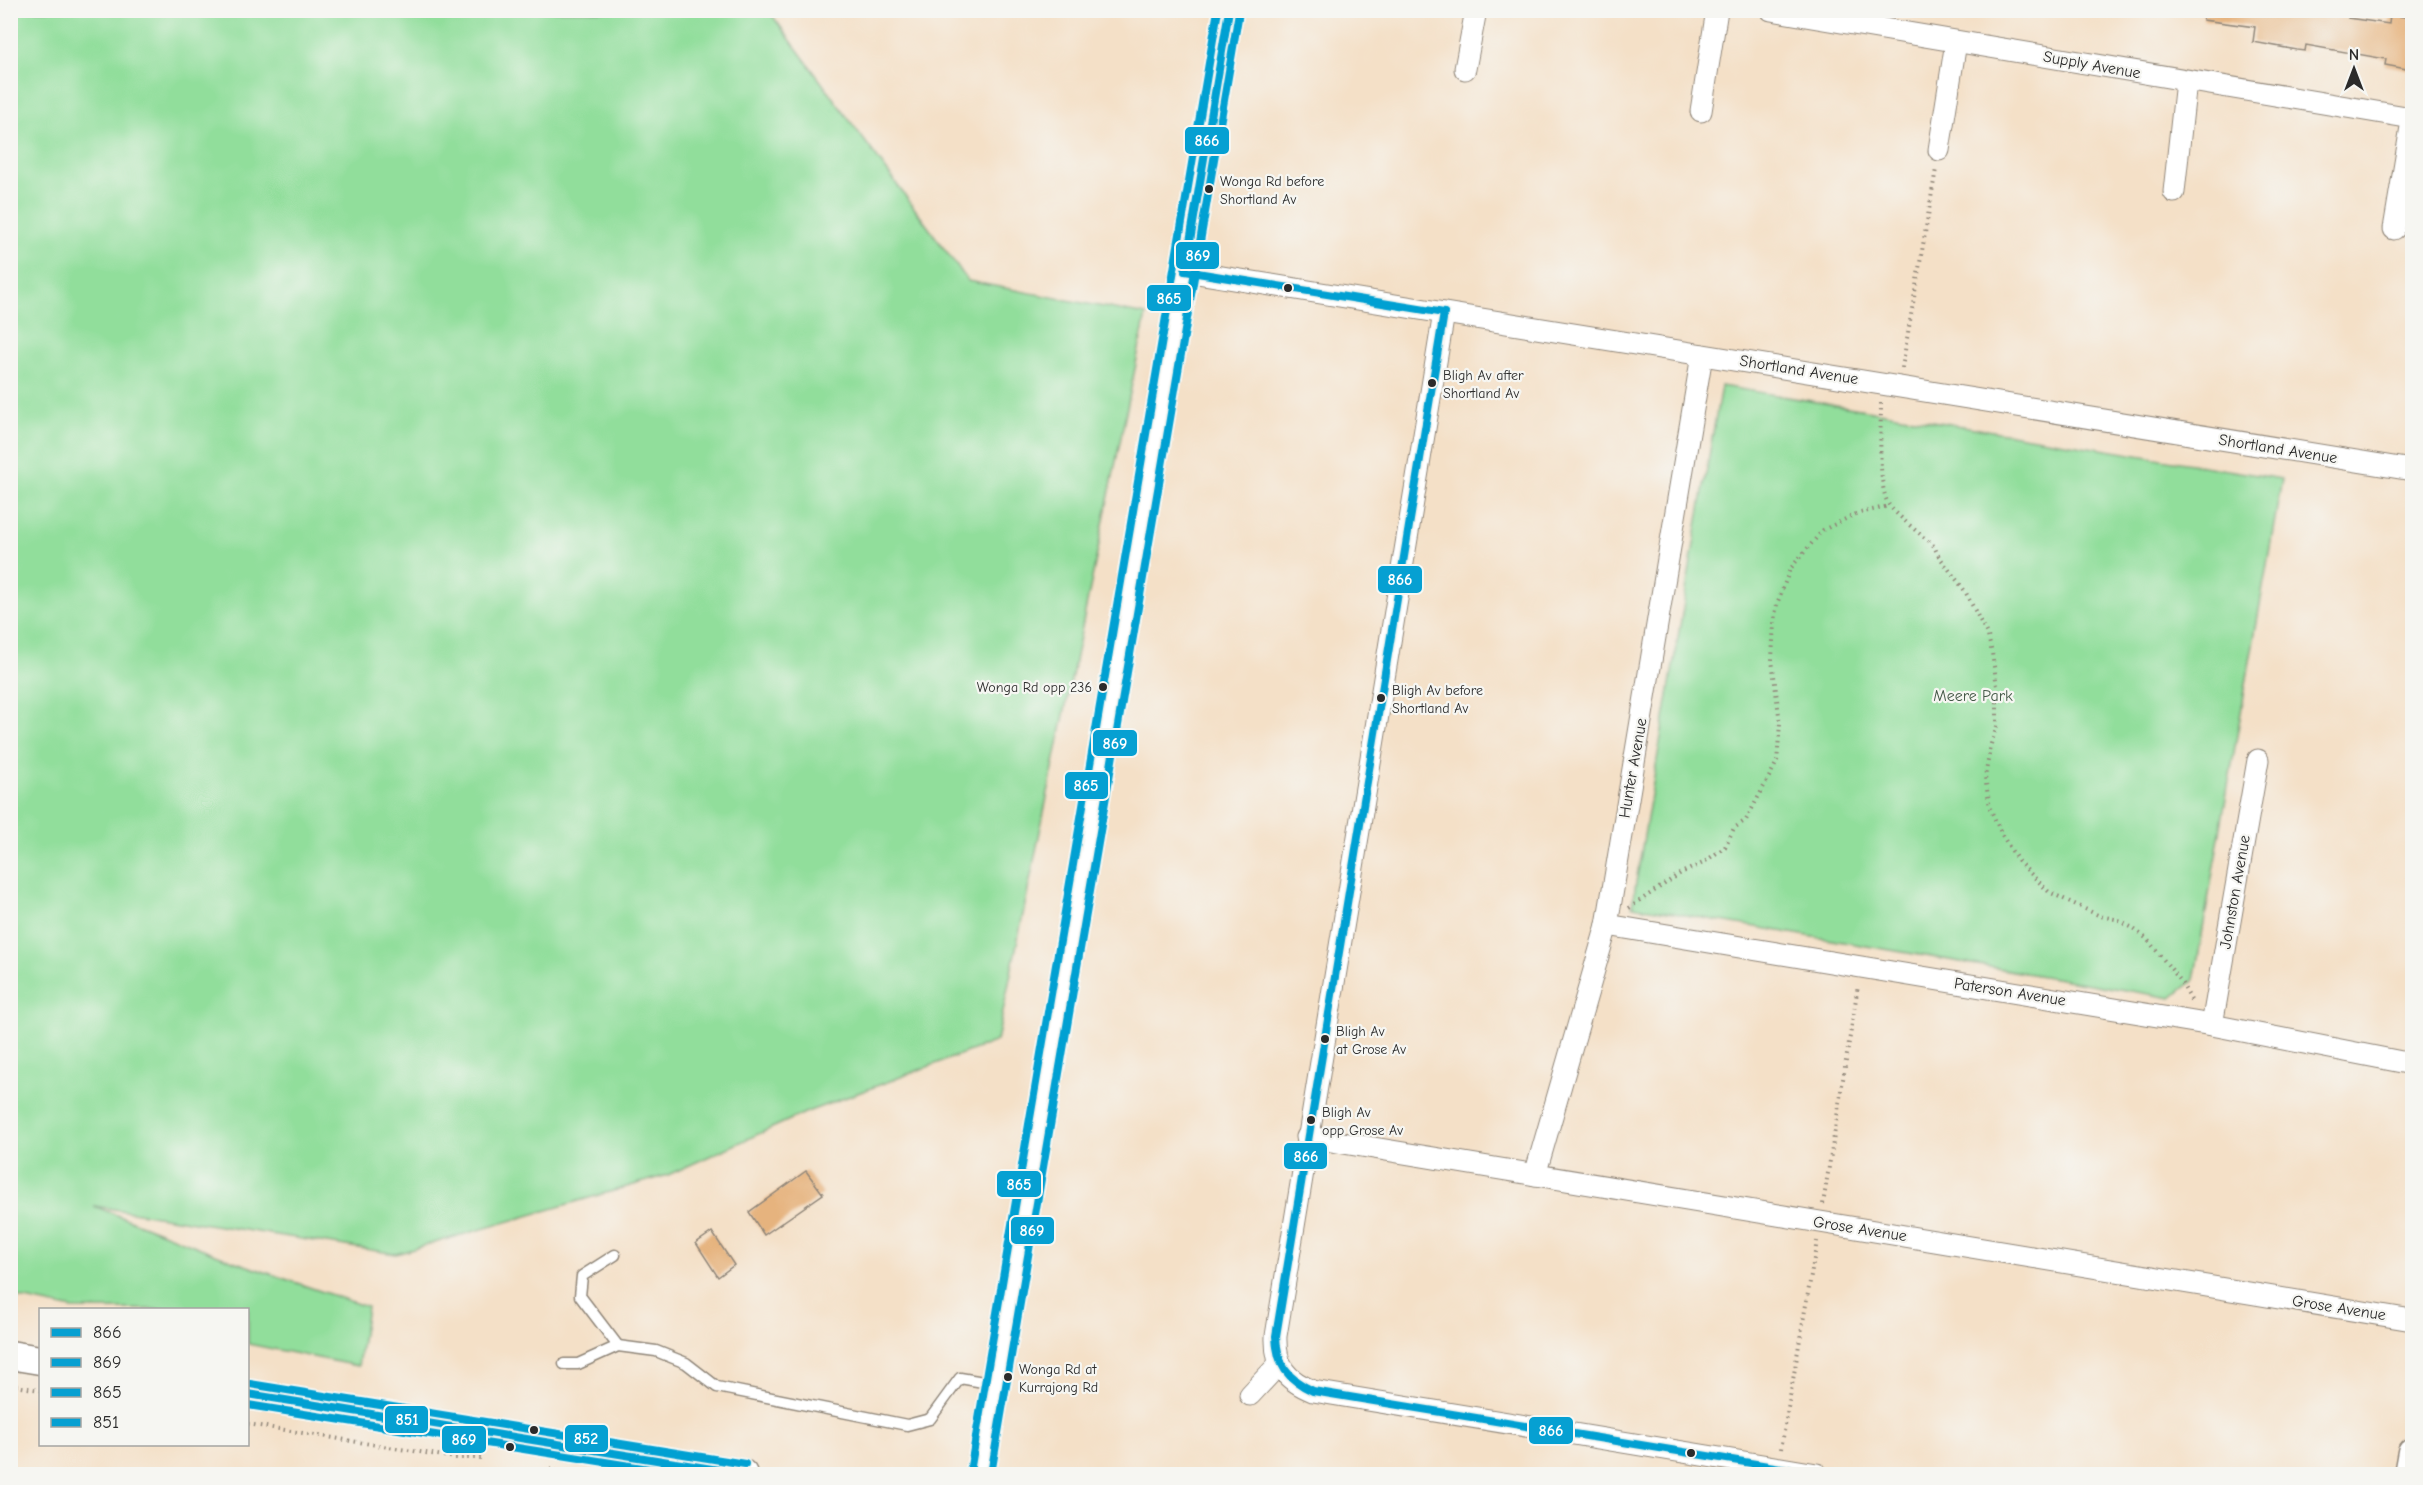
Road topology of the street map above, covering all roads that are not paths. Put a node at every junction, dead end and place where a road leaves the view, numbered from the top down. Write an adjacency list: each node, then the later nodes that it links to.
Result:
1 (1229, 10): 13 (street)
2 (1476, 10): 6 (street)
3 (1717, 10): 8 (street)
4 (1771, 10): 5 (street, Supply Avenue)
5 (1956, 42): 7 (street, Supply Avenue); 10 (street)
6 (1465, 69)
7 (2186, 81): 9 (street, Supply Avenue); 11 (street)
8 (1701, 111)
9 (2412, 120): 12 (street)
10 (1939, 150)
11 (2174, 192)
12 (2394, 229)
13 (1185, 271): 14 (street, Shortland Avenue); 30 (street)
14 (1444, 313): 15 (street, Shortland Avenue); 21 (street)
15 (1702, 355): 16 (street, Shortland Avenue); 18 (street, Hunter Avenue)
16 (2412, 470)
17 (2258, 760): 19 (street, Johnston Avenue)
18 (1607, 925): 19 (street, Paterson Avenue); 22 (street, Hunter Avenue)
19 (2211, 1025): 20 (street, Paterson Avenue)
20 (2412, 1064)
21 (1307, 1137): 22 (street, Grose Avenue); 29 (street)
22 (1535, 1175): 24 (street, Grose Avenue)
23 (615, 1255): 25 (lane)
24 (2412, 1320)
25 (618, 1346): 28 (lane); 30 (lane)
26 (10, 1355): 27 (street)
27 (39, 1360)
28 (564, 1364)
29 (1279, 1364): 32 (street); 37 (street)
30 (996, 1384): 36 (street)
31 (249, 1394): 34 (street)
32 (1250, 1395)
33 (2412, 1452): 38 (street)
34 (623, 1465): 35 (street)
35 (743, 1474)
36 (980, 1474)
37 (1817, 1474)
38 (2408, 1474)

